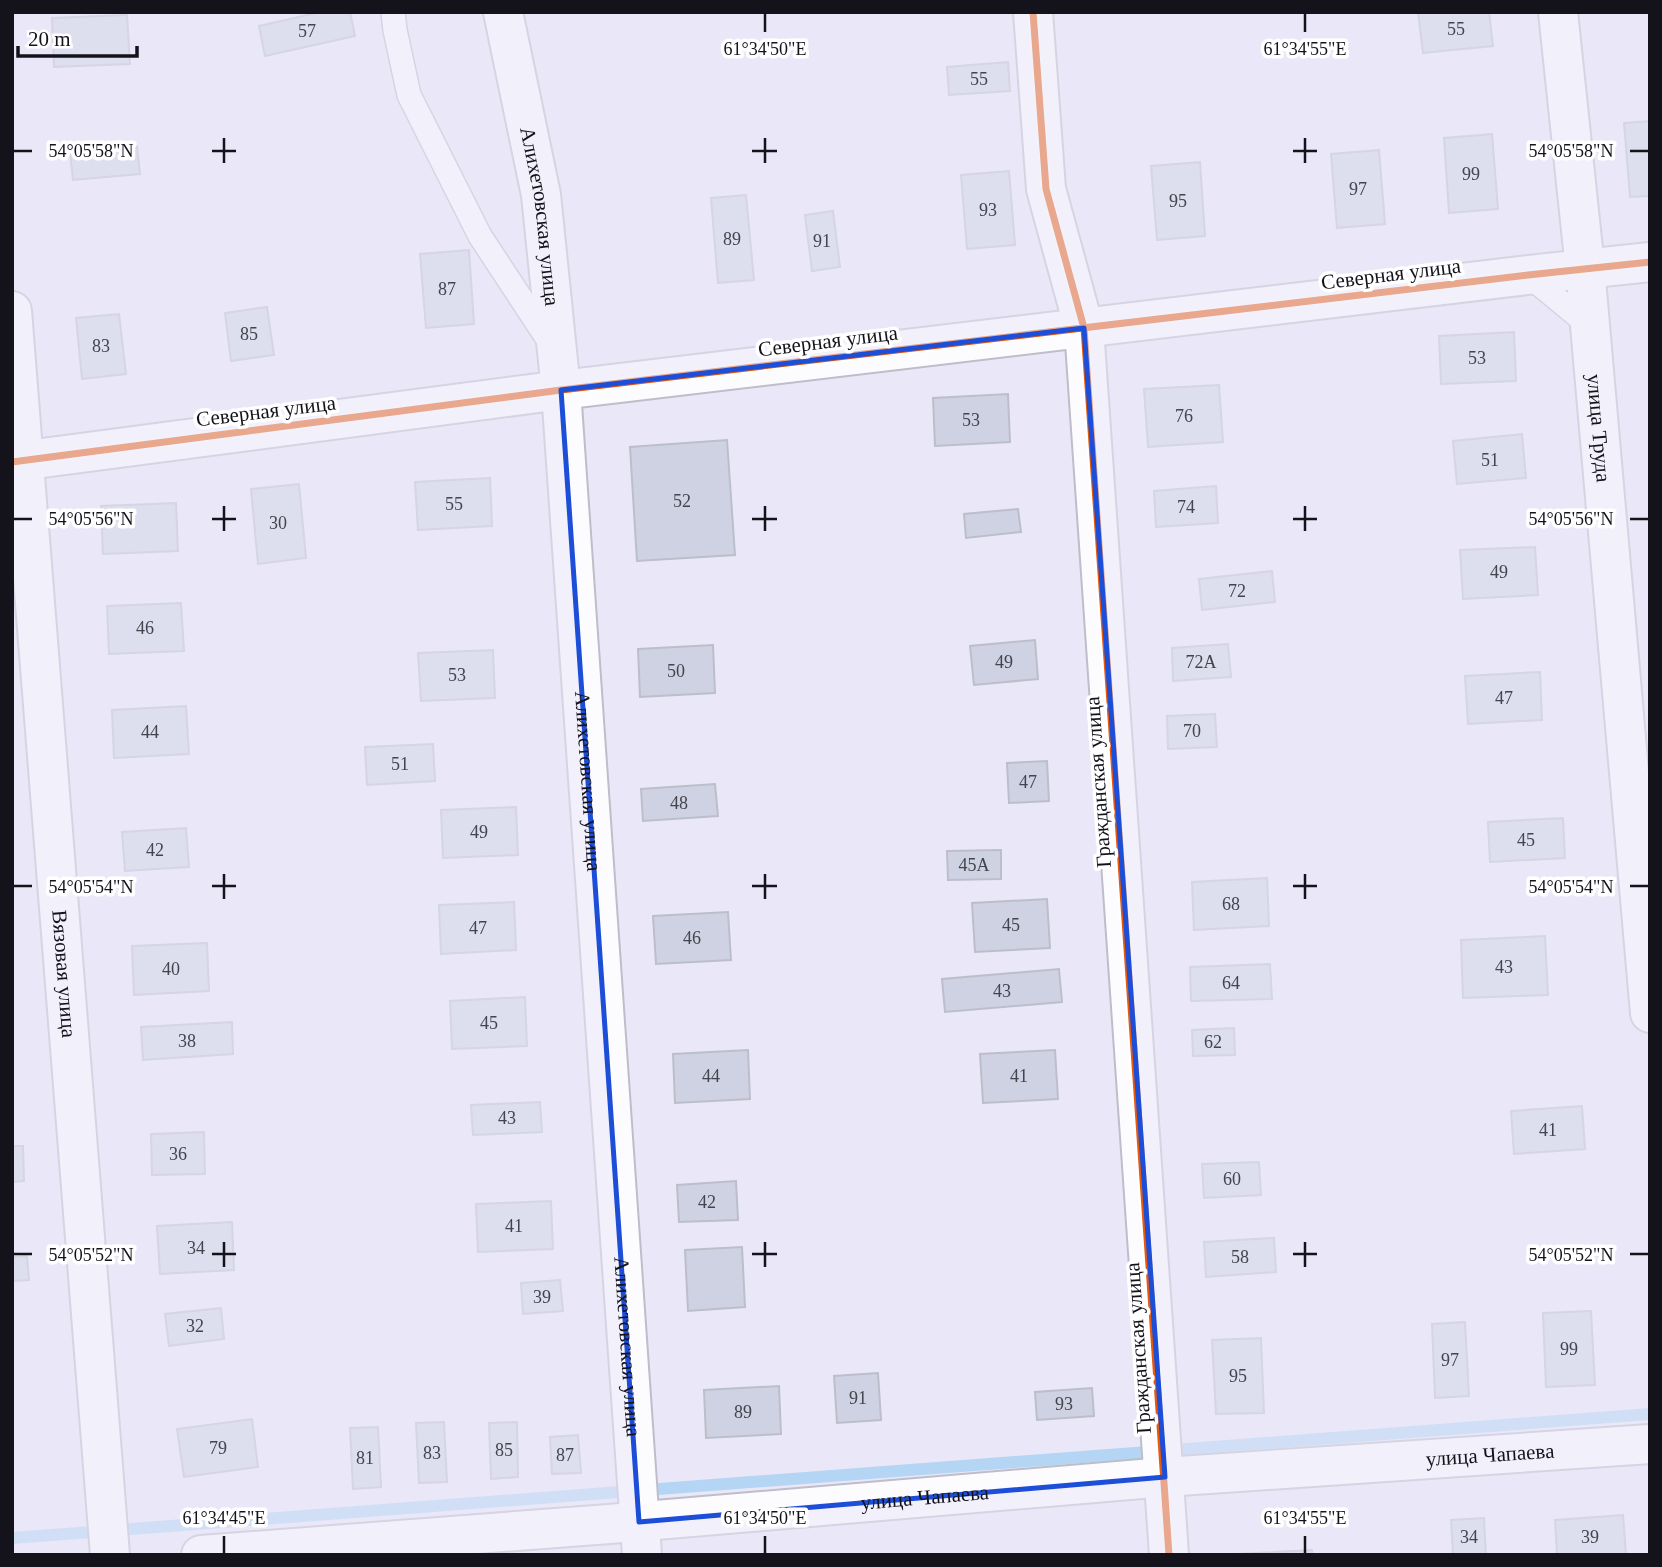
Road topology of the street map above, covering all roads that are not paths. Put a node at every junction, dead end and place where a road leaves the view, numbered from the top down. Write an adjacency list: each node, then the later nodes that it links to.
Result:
1 (393, 12): 11 (lane)
2 (503, 12): 11 (street, Алихетовская улица)
3 (1033, 12): 10 (street, Гражданская улица)
4 (1558, 12): 6 (street, улица Труда)
5 (1650, 262): 6 (street, Северная улица)
6 (1585, 268): 7 (street, Северная улица); 9 (street, улица Труда)
7 (1528, 275): 9 (lane); 10 (street, Северная улица)
8 (12, 311): 13 (street, Вязовая улица)
9 (1590, 326): 14 (street, улица Труда)
10 (1084, 328): 12 (street, Северная улица); 16 (street, Гражданская улица)
11 (557, 352): 12 (street, Алихетовская улица)
12 (561, 390): 13 (street, Северная улица); 17 (street, Алихетовская улица)
13 (19, 461): 18 (street, Вязовая улица)
14 (1650, 1013)
15 (1650, 1444): 16 (street, улица Чапаева)
16 (1165, 1477): 17 (street, улица Чапаева); 20 (street, Гражданская улица)
17 (641, 1538): 19 (street, улица Чапаева)
18 (110, 1555)
19 (201, 1555)
20 (1169, 1555)

